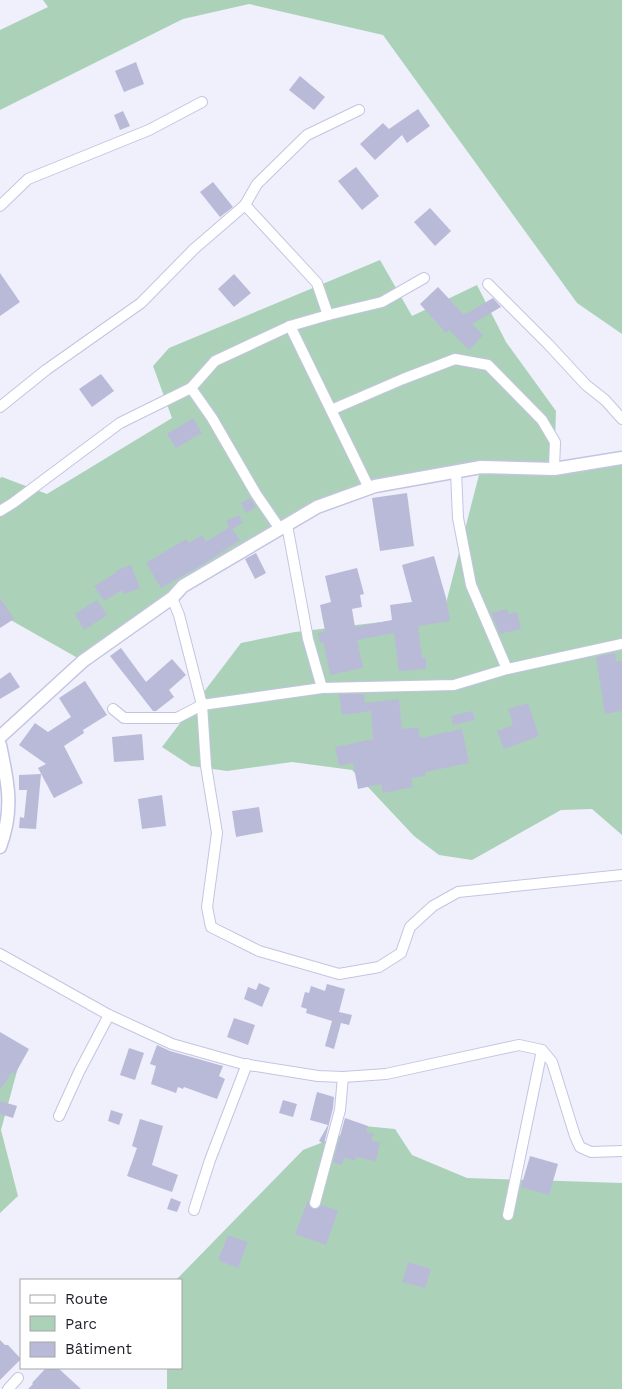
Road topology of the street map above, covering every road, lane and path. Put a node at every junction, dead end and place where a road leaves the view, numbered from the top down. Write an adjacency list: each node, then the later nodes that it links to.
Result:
1 (202, 102): 4 (street)
2 (359, 110): 3 (street)
3 (245, 205): 7 (street); 10 (street)
4 (0, 206)
5 (424, 278): 7 (street)
6 (488, 284): 12 (street)
7 (328, 315): 8 (street)
8 (290, 326): 9 (street); 11 (street)
9 (191, 388): 17 (street); 18 (street)
10 (0, 407)
11 (331, 410): 14 (street); 16 (street)
12 (622, 419)
13 (622, 458): 14 (street)
14 (554, 469): 15 (street)
15 (456, 471): 16 (street); 21 (street)
16 (369, 488): 18 (street)
17 (0, 511)
18 (284, 527): 19 (street); 22 (street)
19 (172, 598): 23 (street); 25 (street)
20 (622, 644): 21 (street)
21 (506, 669): 22 (street)
22 (322, 688): 23 (street)
23 (202, 704): 24 (street); 28 (street)
24 (113, 709)
25 (0, 737)
26 (0, 745): 27 (street)
27 (0, 847)
28 (622, 875)
29 (0, 954): 30 (street)
30 (109, 1016): 32 (street); 34 (street)
31 (542, 1050): 33 (street); 35 (street); 38 (street)
32 (247, 1064): 33 (street); 37 (street)
33 (343, 1077): 36 (street)
34 (58, 1116)
35 (622, 1151)
36 (315, 1203)
37 (194, 1210)
38 (508, 1215)
39 (18, 1378): 40 (street)
40 (8, 1389)

